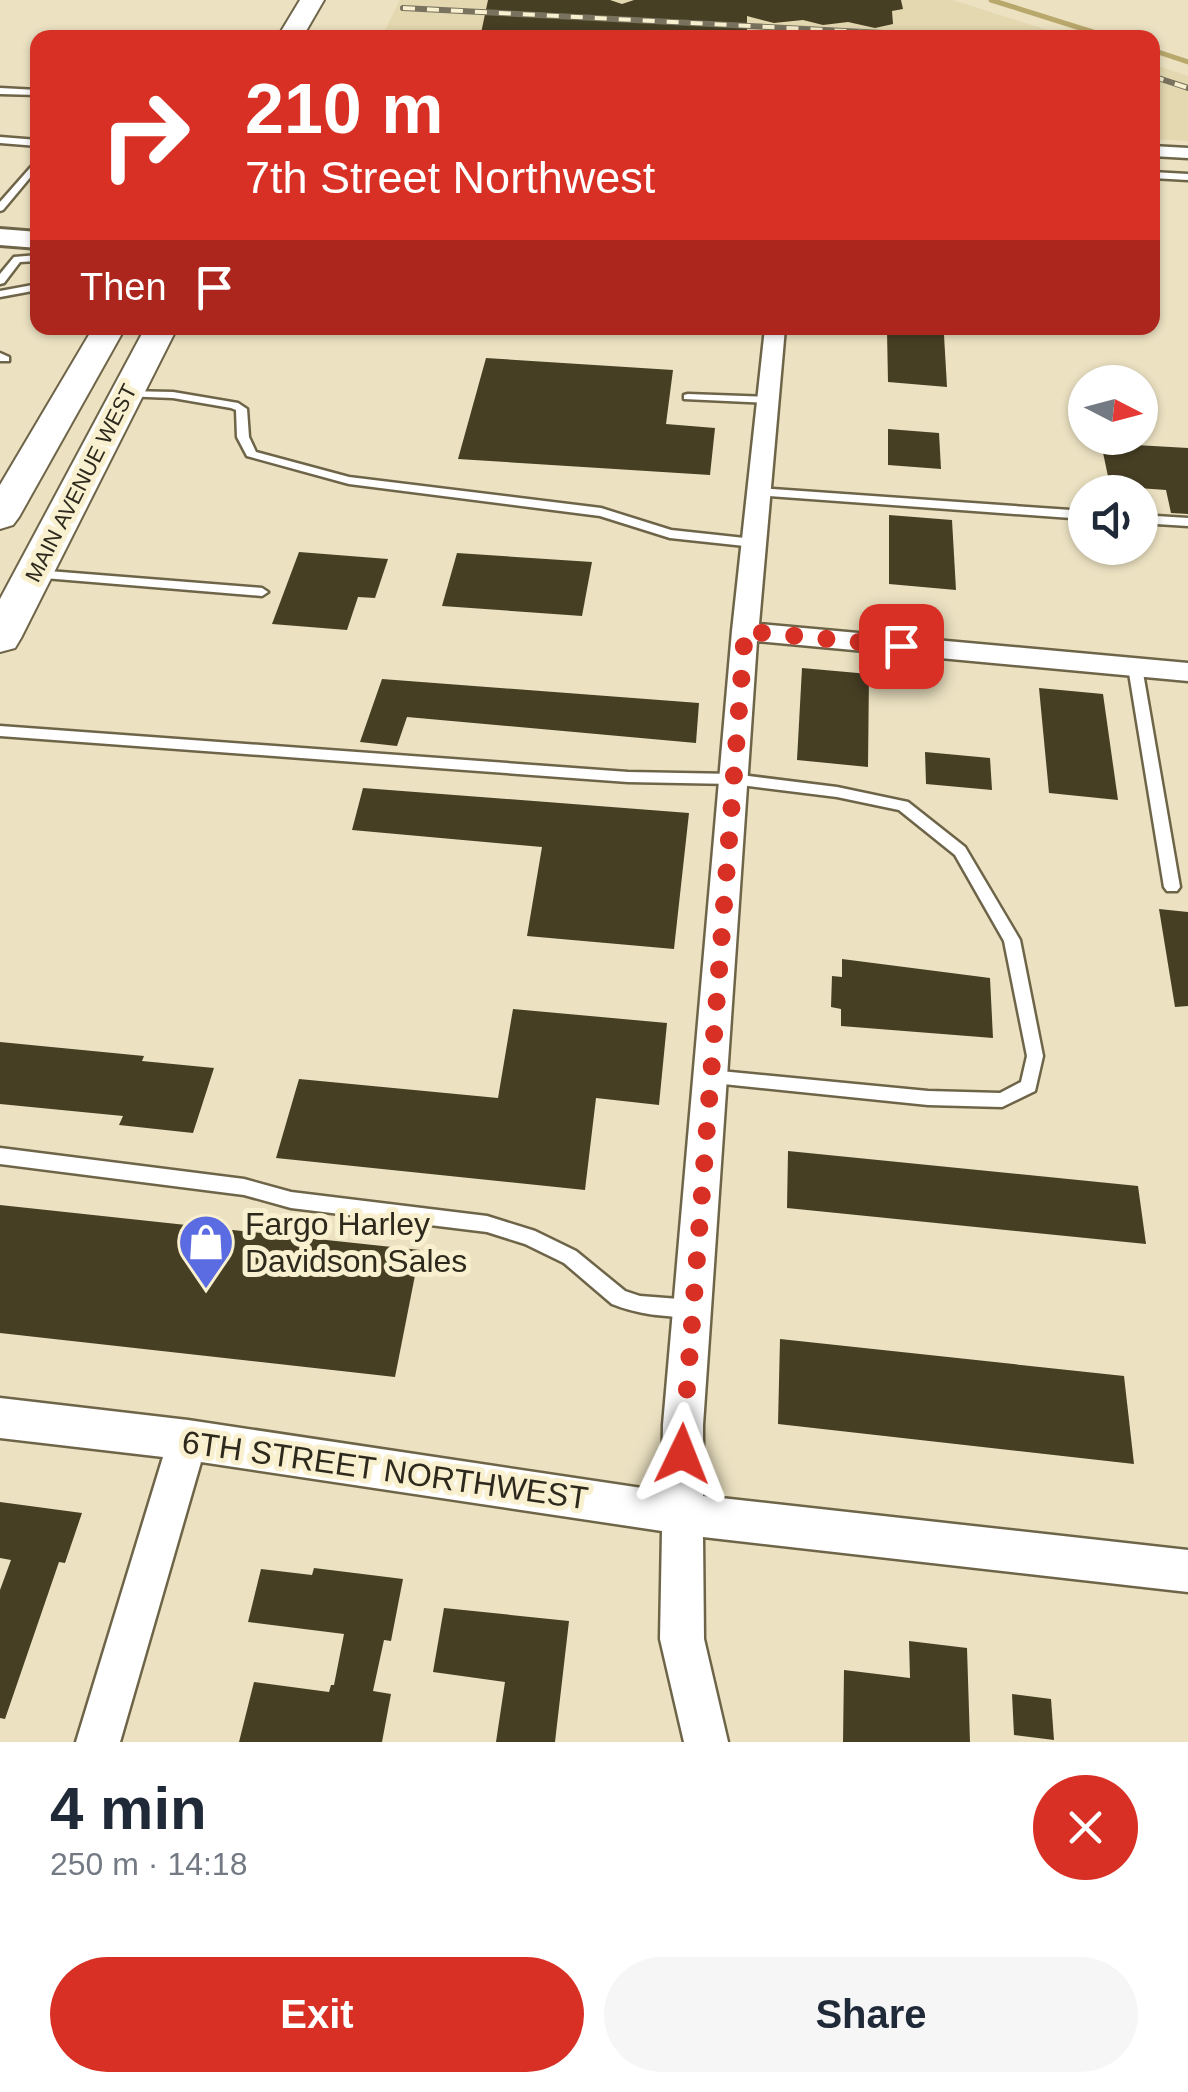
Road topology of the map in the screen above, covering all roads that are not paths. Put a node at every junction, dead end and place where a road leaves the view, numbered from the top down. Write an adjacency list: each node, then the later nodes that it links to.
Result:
1 (312, 0): 2 (main road)
2 (294, 30)
3 (0, 91): 4 (lane)
4 (30, 93)
5 (0, 140): 6 (lane)
6 (30, 142)
7 (1160, 151): 8 (street)
8 (1188, 153)
9 (30, 172): 12 (lane)
10 (1160, 176): 11 (lane)
11 (1188, 178)
12 (1, 206)
13 (0, 237): 14 (street)
14 (30, 239)
15 (0, 258): 17 (lane)
16 (30, 259): 17 (lane)
17 (17, 260): 18 (lane)
18 (0, 281)
19 (30, 288): 20 (lane)
20 (0, 294)
21 (105, 335): 28 (main road, MAIN AVENUE WEST)
22 (157, 335): 24 (main road, MAIN AVENUE WEST)
23 (774, 335): 26 (street)
24 (124, 394): 32 (lane); 33 (main road, MAIN AVENUE WEST)
25 (688, 397): 26 (lane)
26 (768, 400): 27 (street)
27 (759, 492): 29 (lane); 32 (street)
28 (2, 508)
29 (1068, 514)
30 (1158, 520): 31 (lane)
31 (1188, 522)
32 (754, 543): 35 (street)
33 (36, 574): 34 (lane); 36 (main road, MAIN AVENUE WEST)
34 (262, 592)
35 (745, 631): 37 (street); 40 (street)
36 (0, 638)
37 (1135, 668): 38 (street); 41 (lane)
38 (1188, 672)
39 (0, 731): 40 (lane)
40 (733, 779): 42 (street); 42 (lane)
41 (1172, 887)
42 (710, 1077): 44 (street)
43 (0, 1156): 44 (lane)
44 (692, 1308): 47 (street)
45 (0, 1418): 46 (street, 6TH STREET NORTHWEST)
46 (188, 1440): 47 (street, 6TH STREET NORTHWEST); 49 (street)
47 (682, 1514): 48 (street, 6TH STREET NORTHWEST); 50 (street)
48 (1188, 1571)
49 (98, 1742)
50 (706, 1742)

